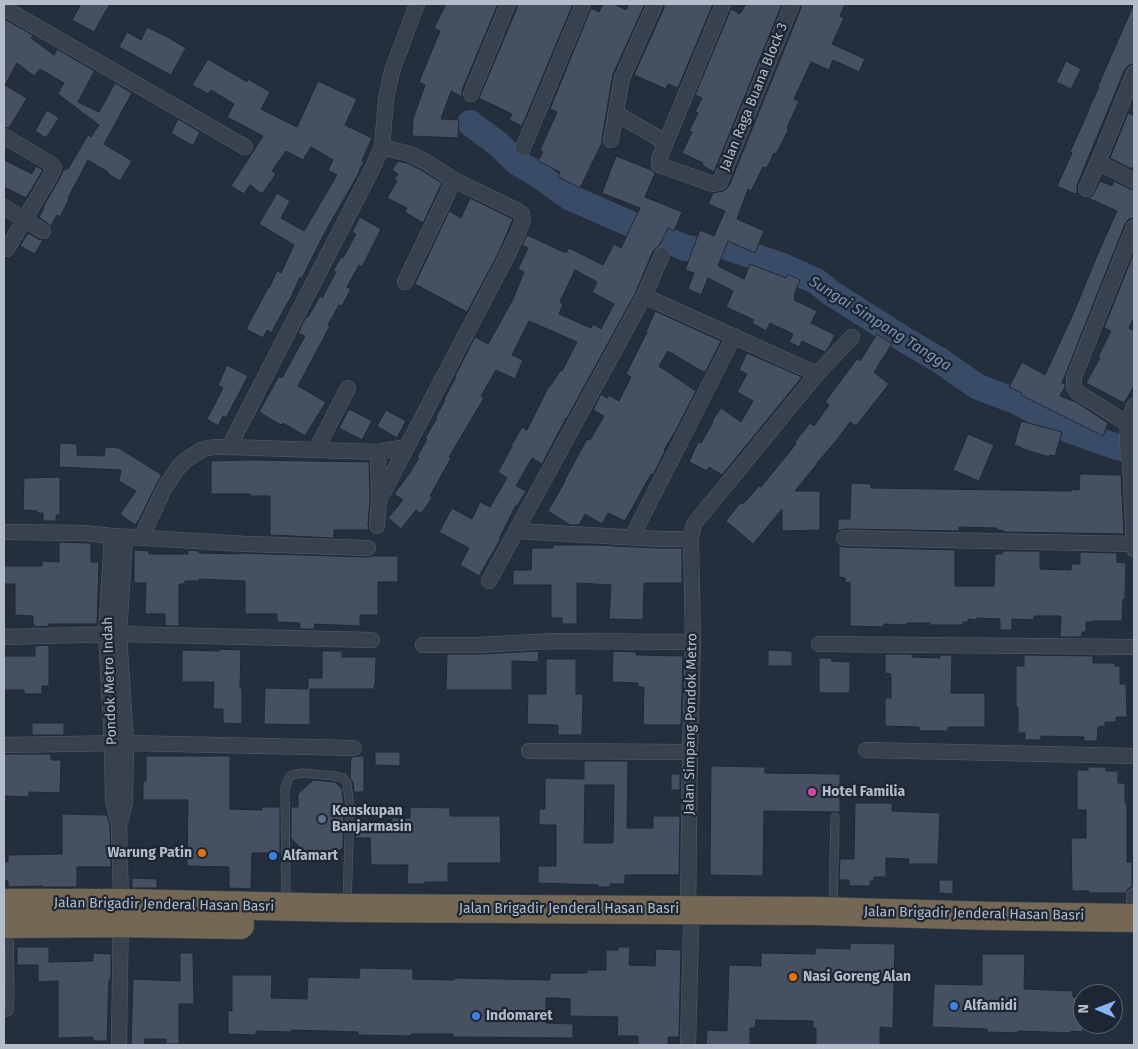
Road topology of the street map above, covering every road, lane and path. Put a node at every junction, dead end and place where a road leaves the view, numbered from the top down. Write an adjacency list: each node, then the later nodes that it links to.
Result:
1 (417, 4): 15 (street)
2 (508, 4): 9 (street)
3 (582, 4): 16 (street)
4 (655, 4): 10 (street)
5 (723, 4): 13 (street)
6 (792, 4): 13 (street, Jalan Raga Buana Block 3)
7 (4, 8): 14 (street)
8 (1134, 73): 17 (street)
9 (471, 94)
10 (617, 114): 12 (street); 13 (street)
11 (4, 136): 22 (street)
12 (612, 140)
13 (665, 142)
14 (245, 147)
15 (382, 147): 18 (street); 35 (street)
16 (523, 148)
17 (1098, 162): 19 (street); 20 (street)
18 (454, 180): 27 (street); 36 (street)
19 (1134, 181)
20 (1086, 189)
21 (4, 207): 22 (street)
22 (25, 220): 24 (street); 25 (street)
23 (1134, 227): 34 (street)
24 (43, 231)
25 (8, 249)
26 (662, 255): 28 (street)
27 (405, 282)
28 (644, 296): 29 (street); 42 (street)
29 (734, 336): 31 (street); 45 (street)
30 (852, 336): 31 (street)
31 (817, 374): 48 (street)
32 (348, 388): 37 (street)
33 (1134, 406): 34 (street)
34 (1128, 424): 40 (street)
35 (230, 447): 37 (street); 46 (street)
36 (406, 447): 38 (street); 39 (street)
37 (316, 450): 38 (street)
38 (378, 452): 39 (street)
39 (379, 500): 41 (street)
40 (1134, 520): 49 (street)
41 (376, 526)
42 (517, 531): 45 (street); 52 (street)
43 (4, 532): 44 (street)
44 (118, 537): 46 (street); 53 (street, Pondok Metro Indah)
45 (632, 537): 48 (street)
46 (141, 538): 50 (street)
47 (844, 538): 49 (street)
48 (691, 539): 56 (street, Jalan Simpang Pondok Metro)
49 (1134, 544): 51 (street)
50 (368, 548)
51 (1134, 549)
52 (489, 581)
53 (112, 634): 54 (street); 55 (street); 60 (street, Pondok Metro Indah)
54 (4, 637)
55 (372, 640)
56 (693, 642): 58 (street); 65 (street, Jalan Simpang Pondok Metro)
57 (819, 644): 59 (street)
58 (423, 646)
59 (1134, 647)
60 (119, 744): 61 (street); 62 (street); 71 (street, Pondok Metro Indah)
61 (4, 745)
62 (354, 748)
63 (866, 750): 66 (street)
64 (529, 751): 65 (street)
65 (690, 752): 77 (street, Jalan Simpang Pondok Metro)
66 (1134, 756)
67 (836, 817): 74 (lane)
68 (1134, 896): 75 (street)
69 (286, 908): 70 (highway, Jalan Brigadir Jenderal Hasan Basri); 70 (lane); 72 (highway, Jalan Brigadir Jenderal Hasan Basri)
70 (347, 908): 76 (highway, Jalan Brigadir Jenderal Hasan Basri)
71 (121, 913): 72 (highway, Jalan Brigadir Jenderal Hasan Basri); 73 (highway, Jalan Brigadir Jenderal Hasan Basri); 81 (street, Pondok Metro Indah)
72 (205, 915): 76 (highway, Jalan Brigadir Jenderal Hasan Basri)
73 (5, 917): 80 (lane)
74 (822, 917): 77 (highway, Jalan Brigadir Jenderal Hasan Basri); 78 (highway, Jalan Brigadir Jenderal Hasan Basri)
75 (1134, 918): 78 (highway, Jalan Brigadir Jenderal Hasan Basri)
76 (491, 919): 77 (highway, Jalan Brigadir Jenderal Hasan Basri)
77 (689, 919): 82 (street, Jalan Simpang Pondok Metro)
78 (992, 924): 79 (highway, Jalan Brigadir Jenderal Hasan Basri)
79 (1134, 933)
80 (4, 1014)
81 (119, 1045)
82 (688, 1045)

